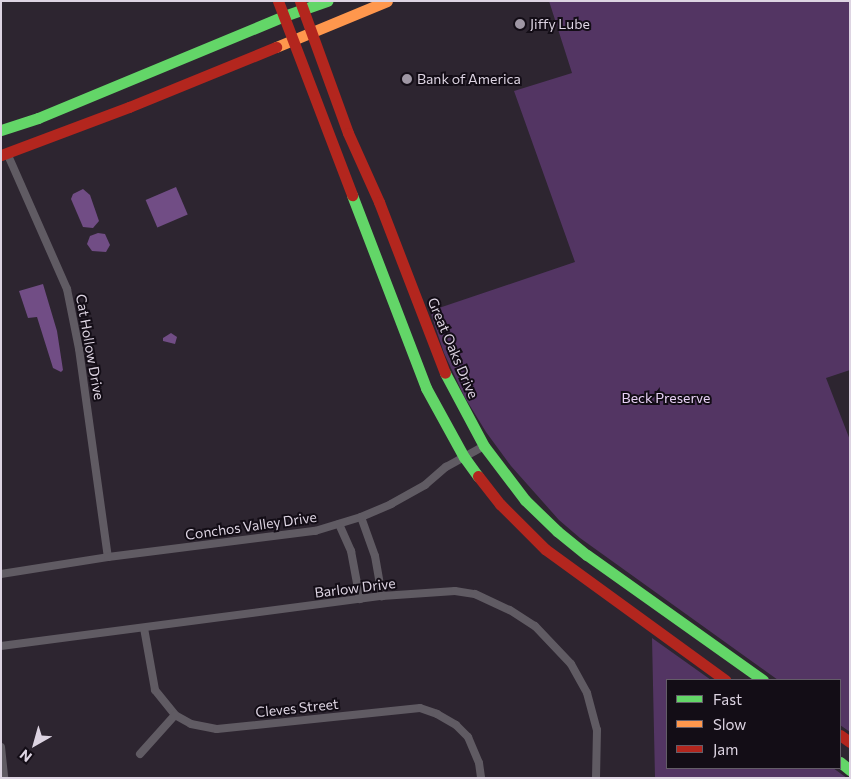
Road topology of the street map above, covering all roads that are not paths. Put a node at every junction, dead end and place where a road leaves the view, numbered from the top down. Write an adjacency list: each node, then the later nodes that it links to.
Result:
1 (278, 1): 5 (street)
2 (327, 1): 4 (street)
3 (387, 1): 6 (street)
4 (302, 6): 5 (street); 6 (street, Great Oaks Drive)
5 (284, 16): 7 (street); 8 (street)
6 (310, 33): 7 (street); 10 (street, Great Oaks Drive)
7 (293, 39): 9 (street); 11 (street)
8 (1, 130)
9 (4, 154): 14 (street, Cat Hollow Drive)
10 (484, 446): 11 (street, Conchos Valley Drive); 21 (street, Great Oaks Drive)
11 (464, 457): 12 (street, Conchos Valley Drive); 20 (street)
12 (361, 517): 13 (street, Conchos Valley Drive); 16 (street)
13 (339, 524): 14 (street, Conchos Valley Drive); 17 (street)
14 (108, 558): 15 (street, Conchos Valley Drive)
15 (1, 574)
16 (382, 596): 17 (street, Barlow Drive); 27 (street, Barlow Drive)
17 (360, 599): 18 (street, Barlow Drive)
18 (144, 628): 19 (street, Barlow Drive); 22 (street, Cleves Street)
19 (1, 646)
20 (724, 679)
21 (762, 679)
22 (175, 715): 24 (street); 26 (street, Cleves Street)
23 (1, 747): 25 (street)
24 (140, 754)
25 (4, 778)
26 (481, 778)
27 (596, 778)

